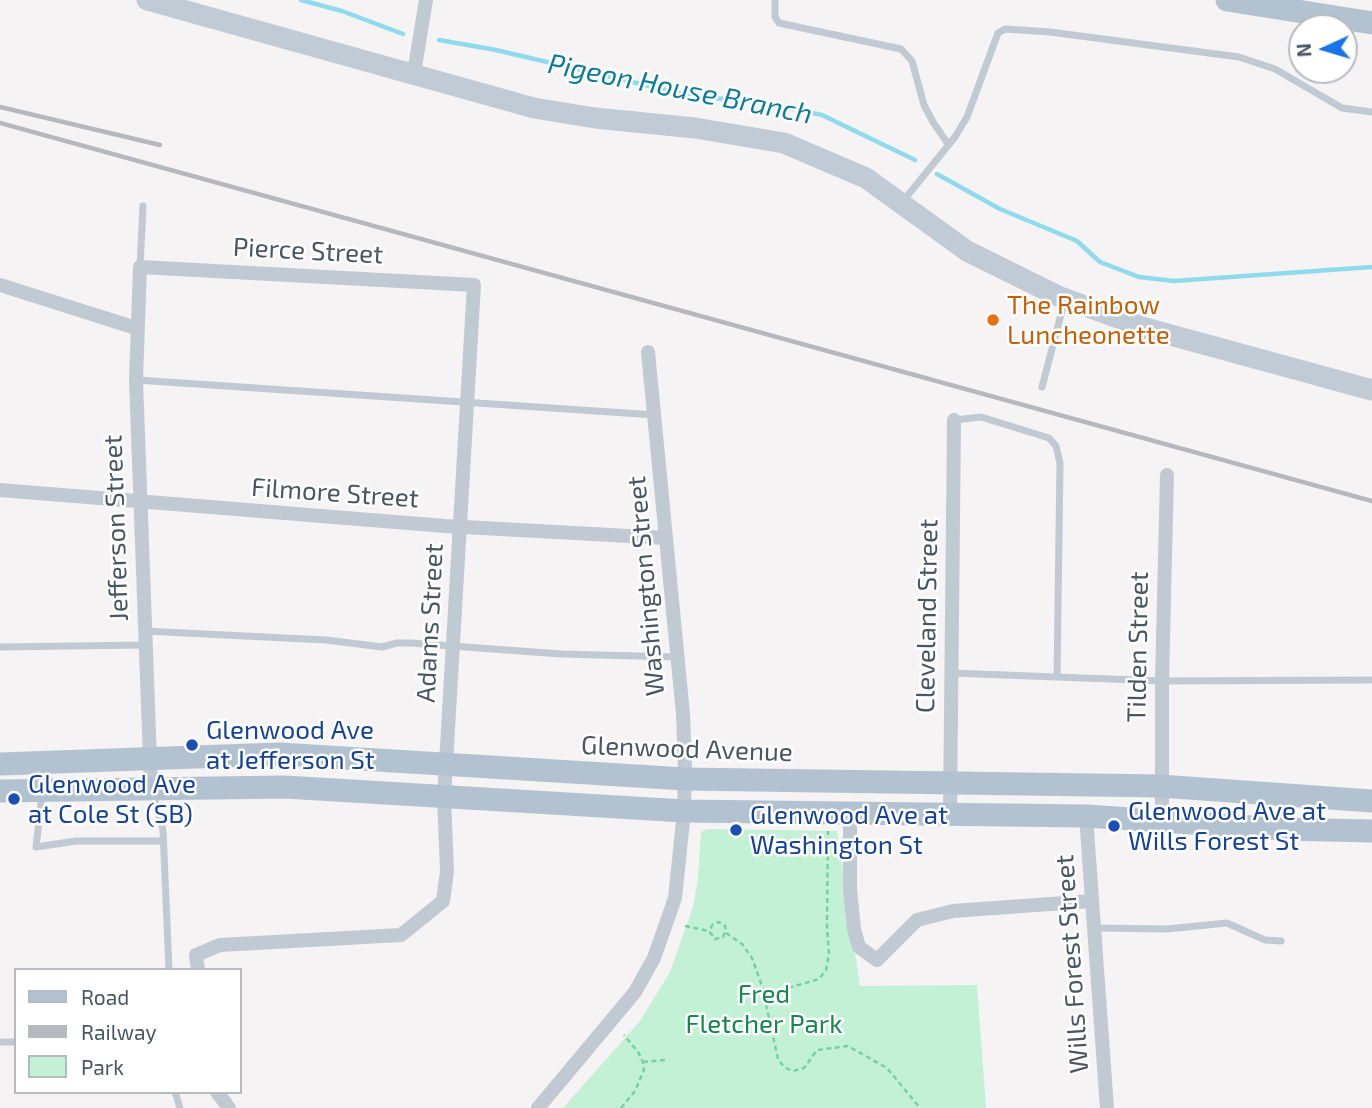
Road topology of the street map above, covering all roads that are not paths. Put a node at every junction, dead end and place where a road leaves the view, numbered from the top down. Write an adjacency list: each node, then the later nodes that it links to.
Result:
1 (147, 0): 6 (street)
2 (426, 0): 6 (street)
3 (775, 0): 8 (lane)
4 (1227, 0): 5 (main road)
5 (1372, 23)
6 (414, 73): 9 (street)
7 (1372, 113): 8 (lane)
8 (948, 144): 9 (lane)
9 (902, 203): 14 (street)
10 (143, 206): 11 (lane)
11 (139, 267): 13 (street, Pierce Street); 15 (street, Jefferson Street)
12 (0, 285): 15 (street)
13 (474, 285): 20 (street, Adams Street)
14 (1065, 299): 18 (lane); 19 (street)
15 (136, 328): 17 (street, Jefferson Street)
16 (648, 352): 21 (street, Washington Street)
17 (136, 380): 20 (lane); 25 (street, Jefferson Street)
18 (1042, 387)
19 (1372, 390)
20 (467, 403): 21 (lane); 26 (street, Adams Street)
21 (655, 415): 27 (street, Washington Street)
22 (954, 420): 32 (street, Cleveland Street); 33 (lane)
23 (1167, 475): 35 (street, Tilden Street)
24 (0, 490): 25 (street, Filmore Street)
25 (139, 502): 26 (street, Filmore Street); 28 (street, Jefferson Street)
26 (460, 527): 27 (street, Filmore Street); 30 (street, Adams Street)
27 (666, 538): 31 (street, Washington Street)
28 (144, 638): 29 (lane); 30 (lane); 36 (street, Jefferson Street)
29 (0, 647)
30 (454, 647): 31 (lane); 38 (street, Adams Street)
31 (677, 657): 39 (street, Washington Street)
32 (951, 673): 33 (lane); 40 (street, Cleveland Street)
33 (1057, 677): 35 (lane)
34 (1372, 680): 35 (lane)
35 (1162, 681): 42 (street, Tilden Street)
36 (150, 758): 37 (main road, Glenwood Avenue); 38 (main road, Glenwood Avenue); 43 (street, Jefferson Street)
37 (0, 764)
38 (447, 765): 39 (main road, Glenwood Avenue); 46 (street, Adams Street)
39 (685, 779): 40 (main road, Glenwood Avenue); 48 (street, Washington Street)
40 (950, 783): 41 (main road, Glenwood Avenue); 50 (street, Cleveland Street)
41 (1086, 785): 42 (main road, Glenwood Avenue); 51 (main road)
42 (1160, 786): 47 (main road, Glenwood Avenue); 52 (street, Tilden Street)
43 (151, 787): 44 (main road); 46 (main road); 54 (lane)
44 (43, 790): 45 (main road); 54 (lane)
45 (0, 791)
46 (444, 797): 48 (main road); 59 (street, Adams Street)
47 (1372, 801)
48 (684, 811): 49 (main road); 60 (street, Washington Street)
49 (850, 813): 50 (main road); 55 (street)
50 (950, 813): 51 (main road)
51 (1086, 816): 52 (main road); 55 (street, Wills Forest Street)
52 (1162, 820): 53 (main road)
53 (1372, 831)
54 (163, 841): 58 (lane)
55 (1092, 901): 56 (street, Wills Forest Street)
56 (1094, 928): 57 (lane); 61 (street, Wills Forest Street)
57 (1280, 941)
58 (169, 968)
59 (198, 968)
60 (538, 1108)
61 (1107, 1108)

